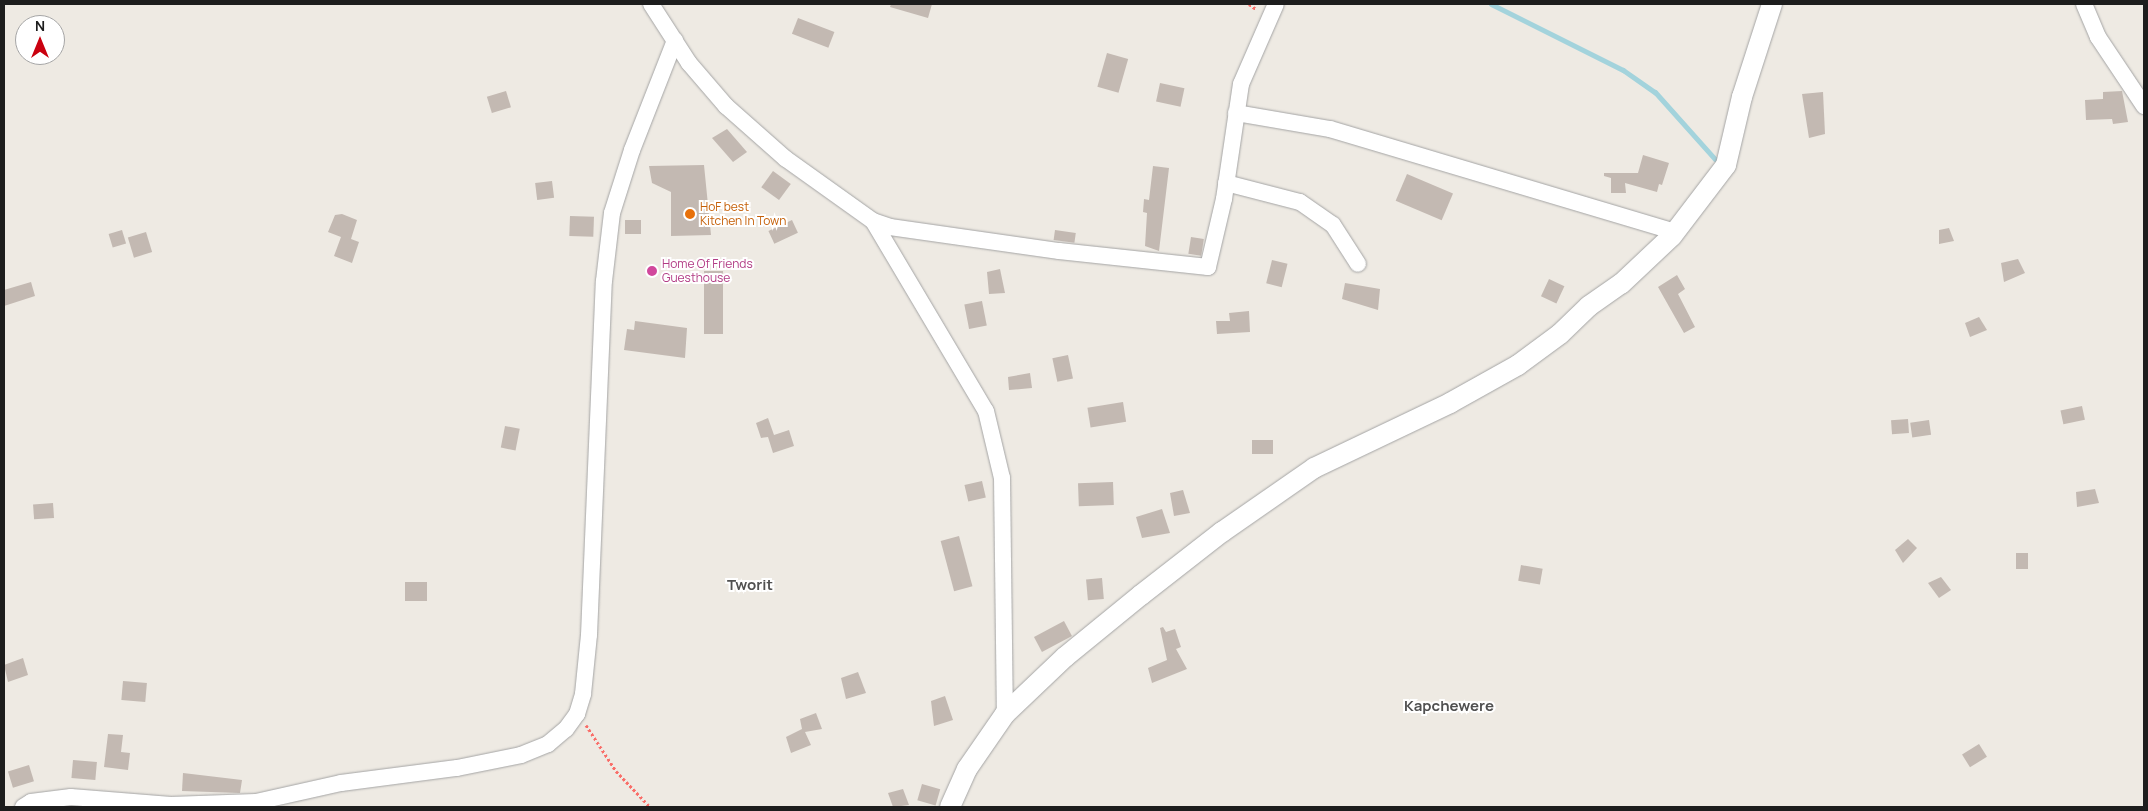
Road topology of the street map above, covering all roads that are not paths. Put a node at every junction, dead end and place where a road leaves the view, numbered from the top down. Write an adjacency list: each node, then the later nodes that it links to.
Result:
1 (652, 4): 5 (street)
2 (1276, 4): 7 (street)
3 (1772, 4): 10 (street)
4 (2084, 4): 6 (street)
5 (675, 40): 9 (street); 13 (street)
6 (2144, 106)
7 (1236, 113): 8 (street); 10 (street)
8 (1226, 182): 9 (street); 11 (street)
9 (873, 221): 12 (street)
10 (1675, 232): 12 (street)
11 (1358, 264)
12 (1005, 714): 15 (street)
13 (256, 804): 14 (street)
14 (23, 807)
15 (950, 807)

